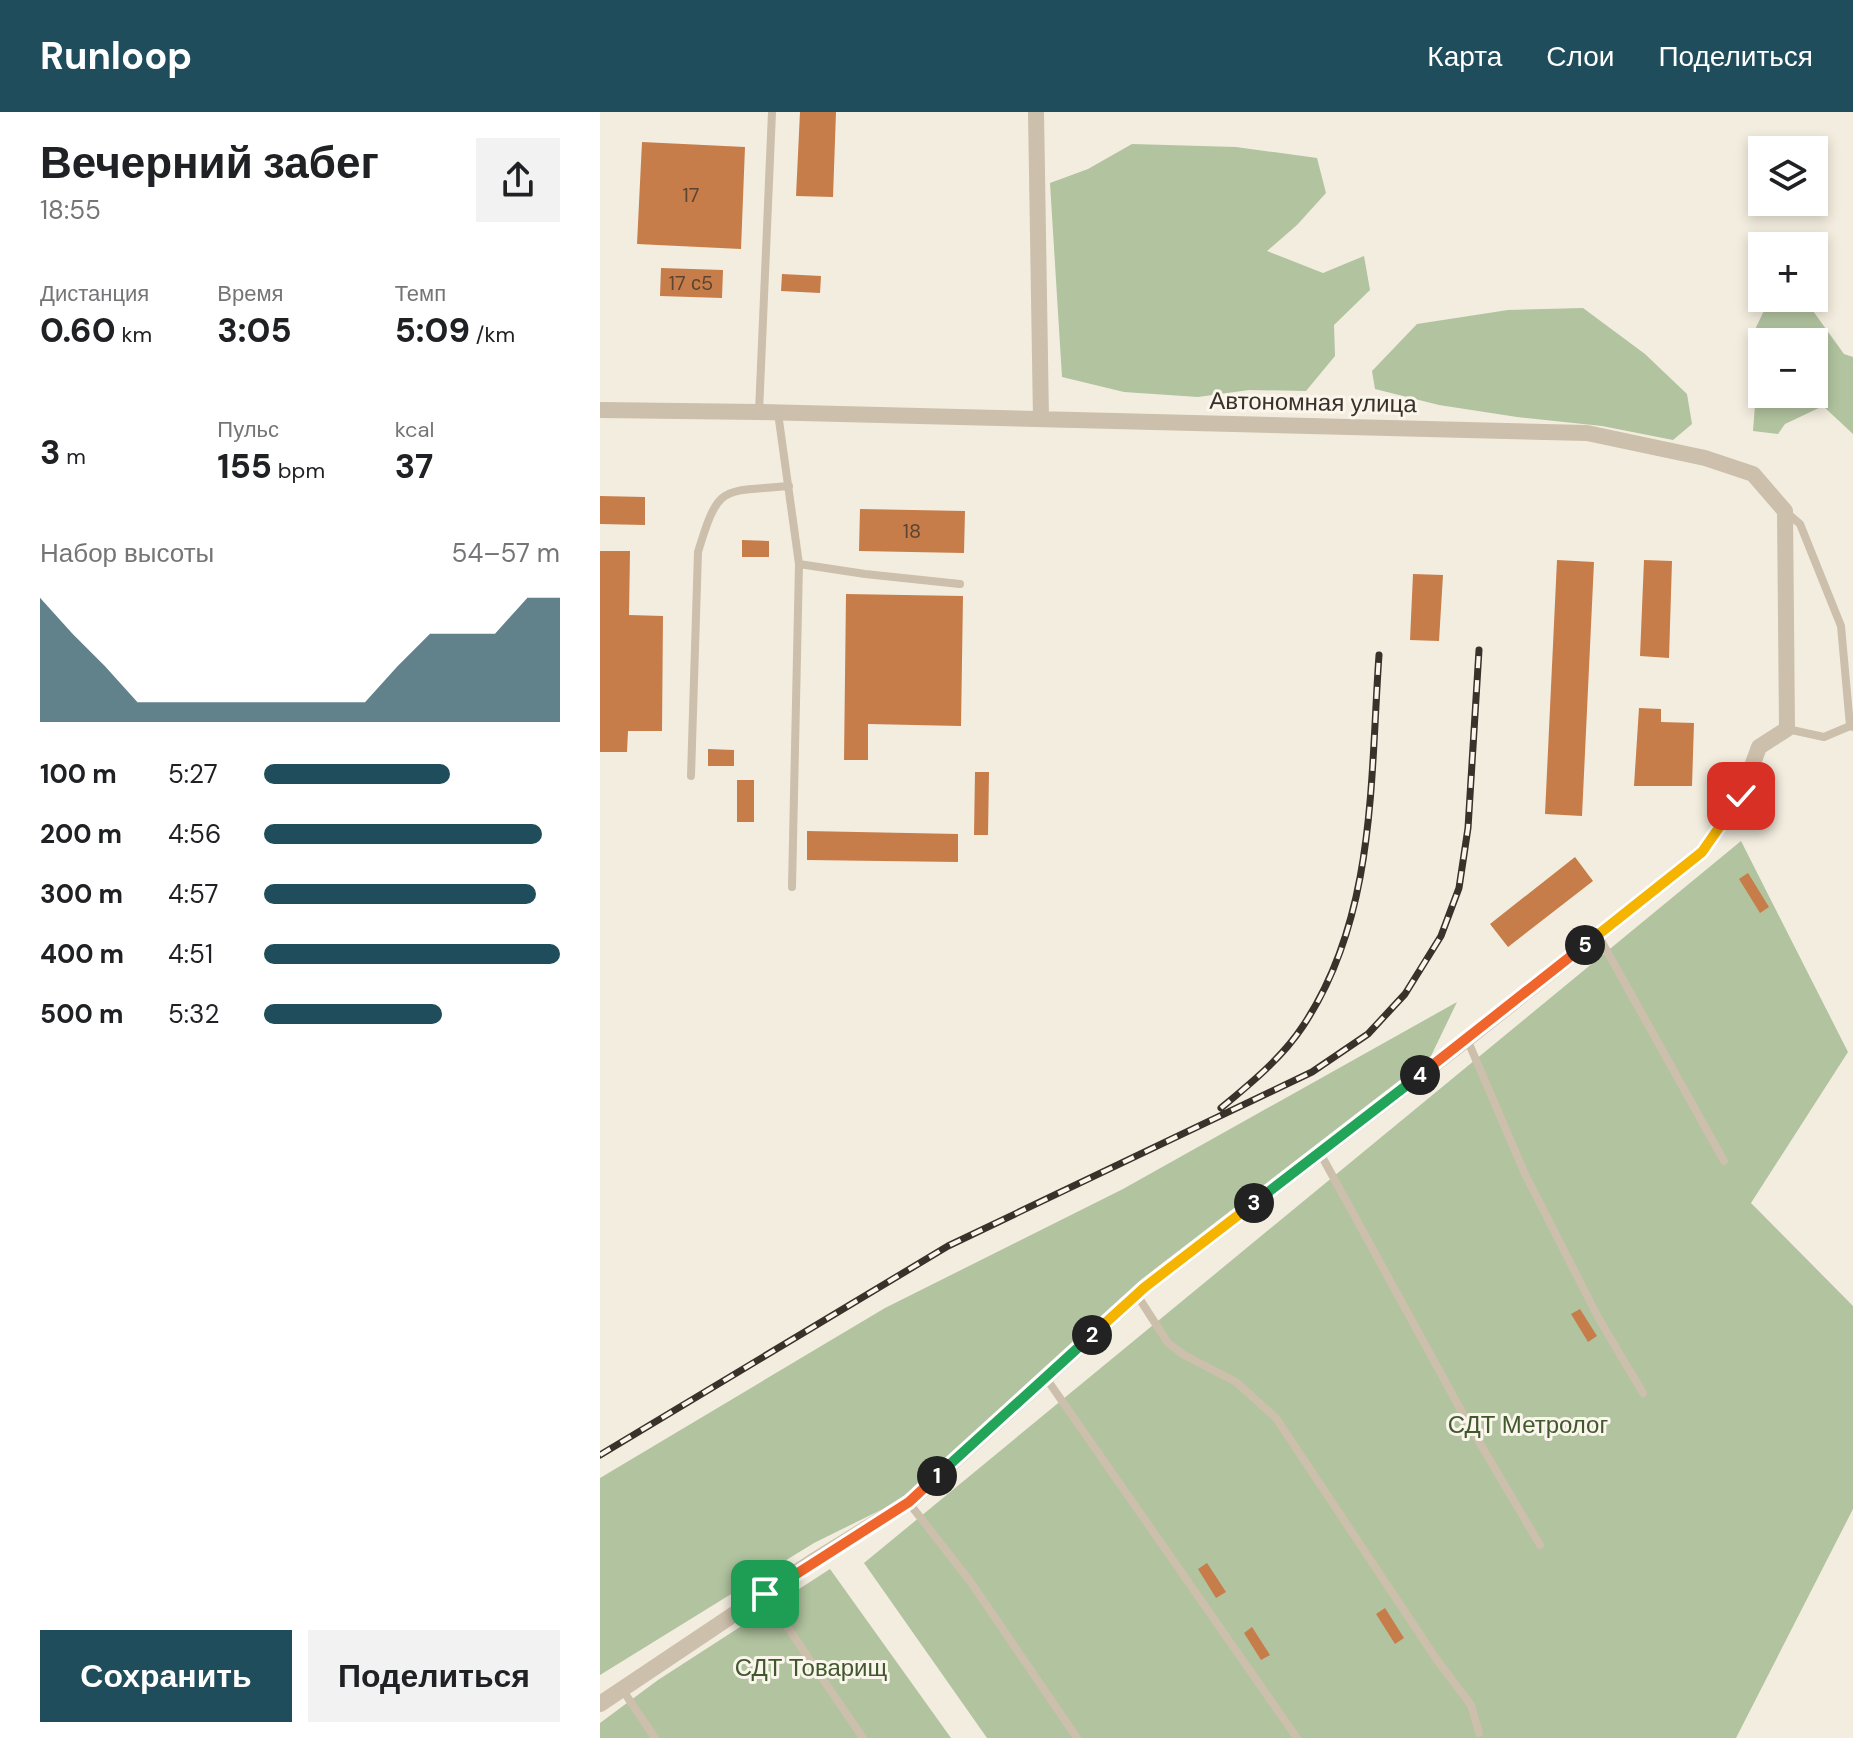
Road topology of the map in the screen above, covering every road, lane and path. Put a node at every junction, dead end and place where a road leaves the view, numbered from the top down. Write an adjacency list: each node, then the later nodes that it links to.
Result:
1 (772, 112): 4 (lane)
2 (1036, 112): 6 (street)
3 (600, 410): 4 (street, Автономная улица)
4 (759, 412): 5 (street, Автономная улица)
5 (778, 412): 6 (street, Автономная улица); 7 (lane)
6 (1041, 419): 8 (street, Автономная улица)
7 (789, 486): 9 (lane); 13 (lane)
8 (1785, 511): 11 (lane); 12 (street)
9 (799, 564): 10 (lane); 14 (lane)
10 (960, 584)
11 (1852, 726): 12 (lane)
12 (1787, 729): 15 (street)
13 (691, 776)
14 (792, 887)
15 (1598, 935): 16 (street); 18 (lane)
16 (1467, 1039): 17 (street); 21 (lane)
17 (1319, 1152): 19 (street); 23 (lane)
18 (1724, 1161)
19 (1136, 1295): 20 (street); 27 (lane)
20 (1046, 1378): 22 (street); 31 (lane)
21 (1643, 1393)
22 (909, 1502): 24 (street); 30 (lane)
23 (1540, 1545)
24 (765, 1594): 25 (street); 29 (lane)
25 (622, 1688): 26 (street); 28 (lane)
26 (600, 1704)
27 (1479, 1733)
28 (655, 1738)
29 (863, 1738)
30 (1077, 1738)
31 (1297, 1738)

